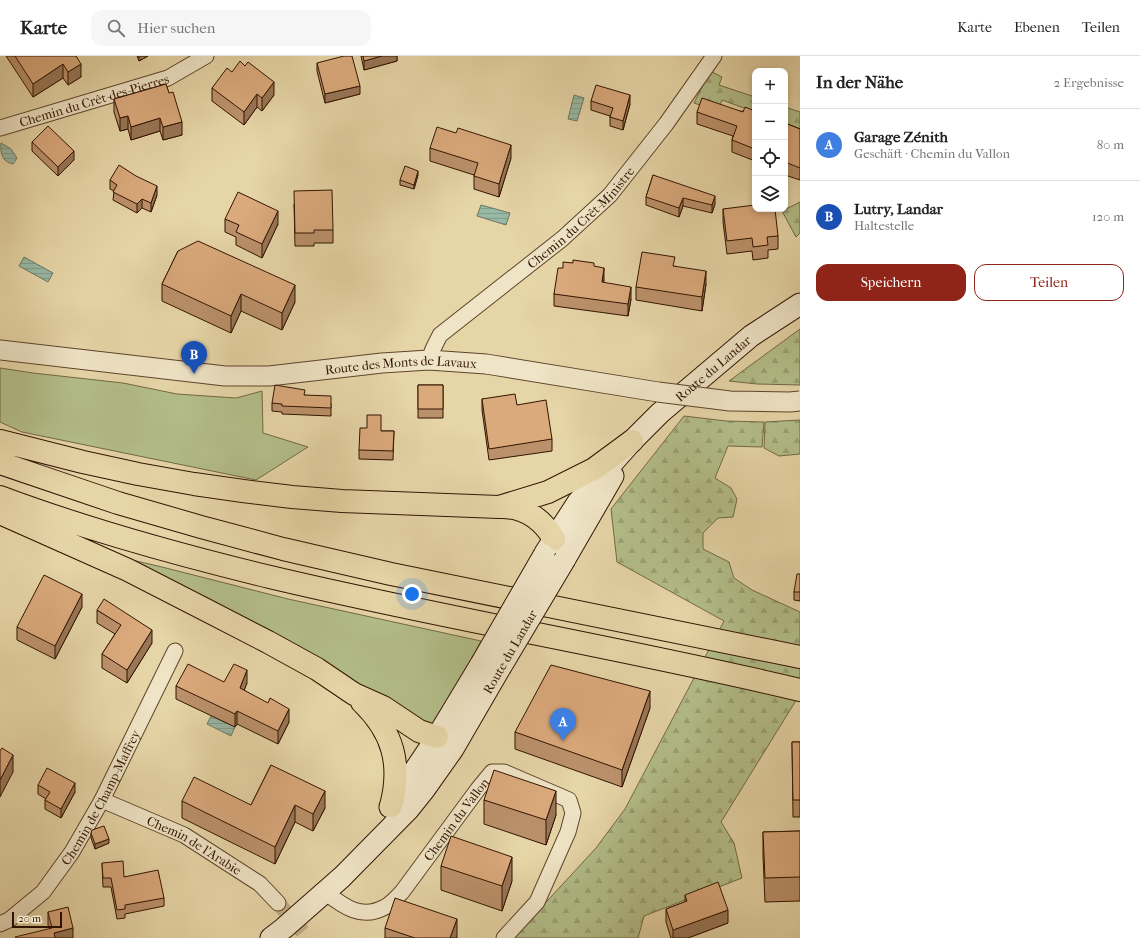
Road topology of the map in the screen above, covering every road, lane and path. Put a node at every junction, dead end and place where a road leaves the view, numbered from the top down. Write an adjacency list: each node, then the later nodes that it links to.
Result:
1 (206, 56): 3 (street, Chemin du Crêt-des-Pierres)
2 (714, 56): 6 (street, Chemin du Crêt-Ministre)
3 (0, 128)
4 (800, 304): 9 (main road, Route du Landar)
5 (0, 350): 6 (street, Route des Monts de Lavaux)
6 (430, 360): 7 (street, Route des Monts de Lavaux, bridge)
7 (800, 401)
8 (0, 441): 12 (highway)
9 (632, 441): 12 (highway); 14 (main road, Route du Landar)
10 (0, 463): 16 (highway)
11 (0, 497): 18 (highway)
12 (499, 508): 14 (highway)
13 (0, 513): 19 (highway)
14 (554, 552): 17 (main road, Route du Landar, bridge); 17 (main road, Route du Landar, bridge)
15 (175, 651): 22 (street, Chemin de Champ-Maffrey)
16 (800, 657)
17 (490, 666): 20 (main road, Route du Landar); 21 (main road, Route du Landar)
18 (800, 690)
19 (354, 694): 21 (highway); 23 (highway)
20 (466, 728): 21 (main road); 24 (main road, Route du Landar)
21 (437, 737): 23 (main road, Route du Landar)
22 (102, 800): 26 (street, Chemin de l'Arabie); 27 (street, Chemin de Champ-Maffrey)
23 (391, 806): 24 (main road, Route du Landar)
24 (368, 849): 25 (main road, Route du Landar)
25 (325, 892): 28 (main road, Route du Landar); 29 (street, Chemin du Vallon)
26 (278, 903)
27 (0, 924)
28 (271, 938)
29 (504, 938)

